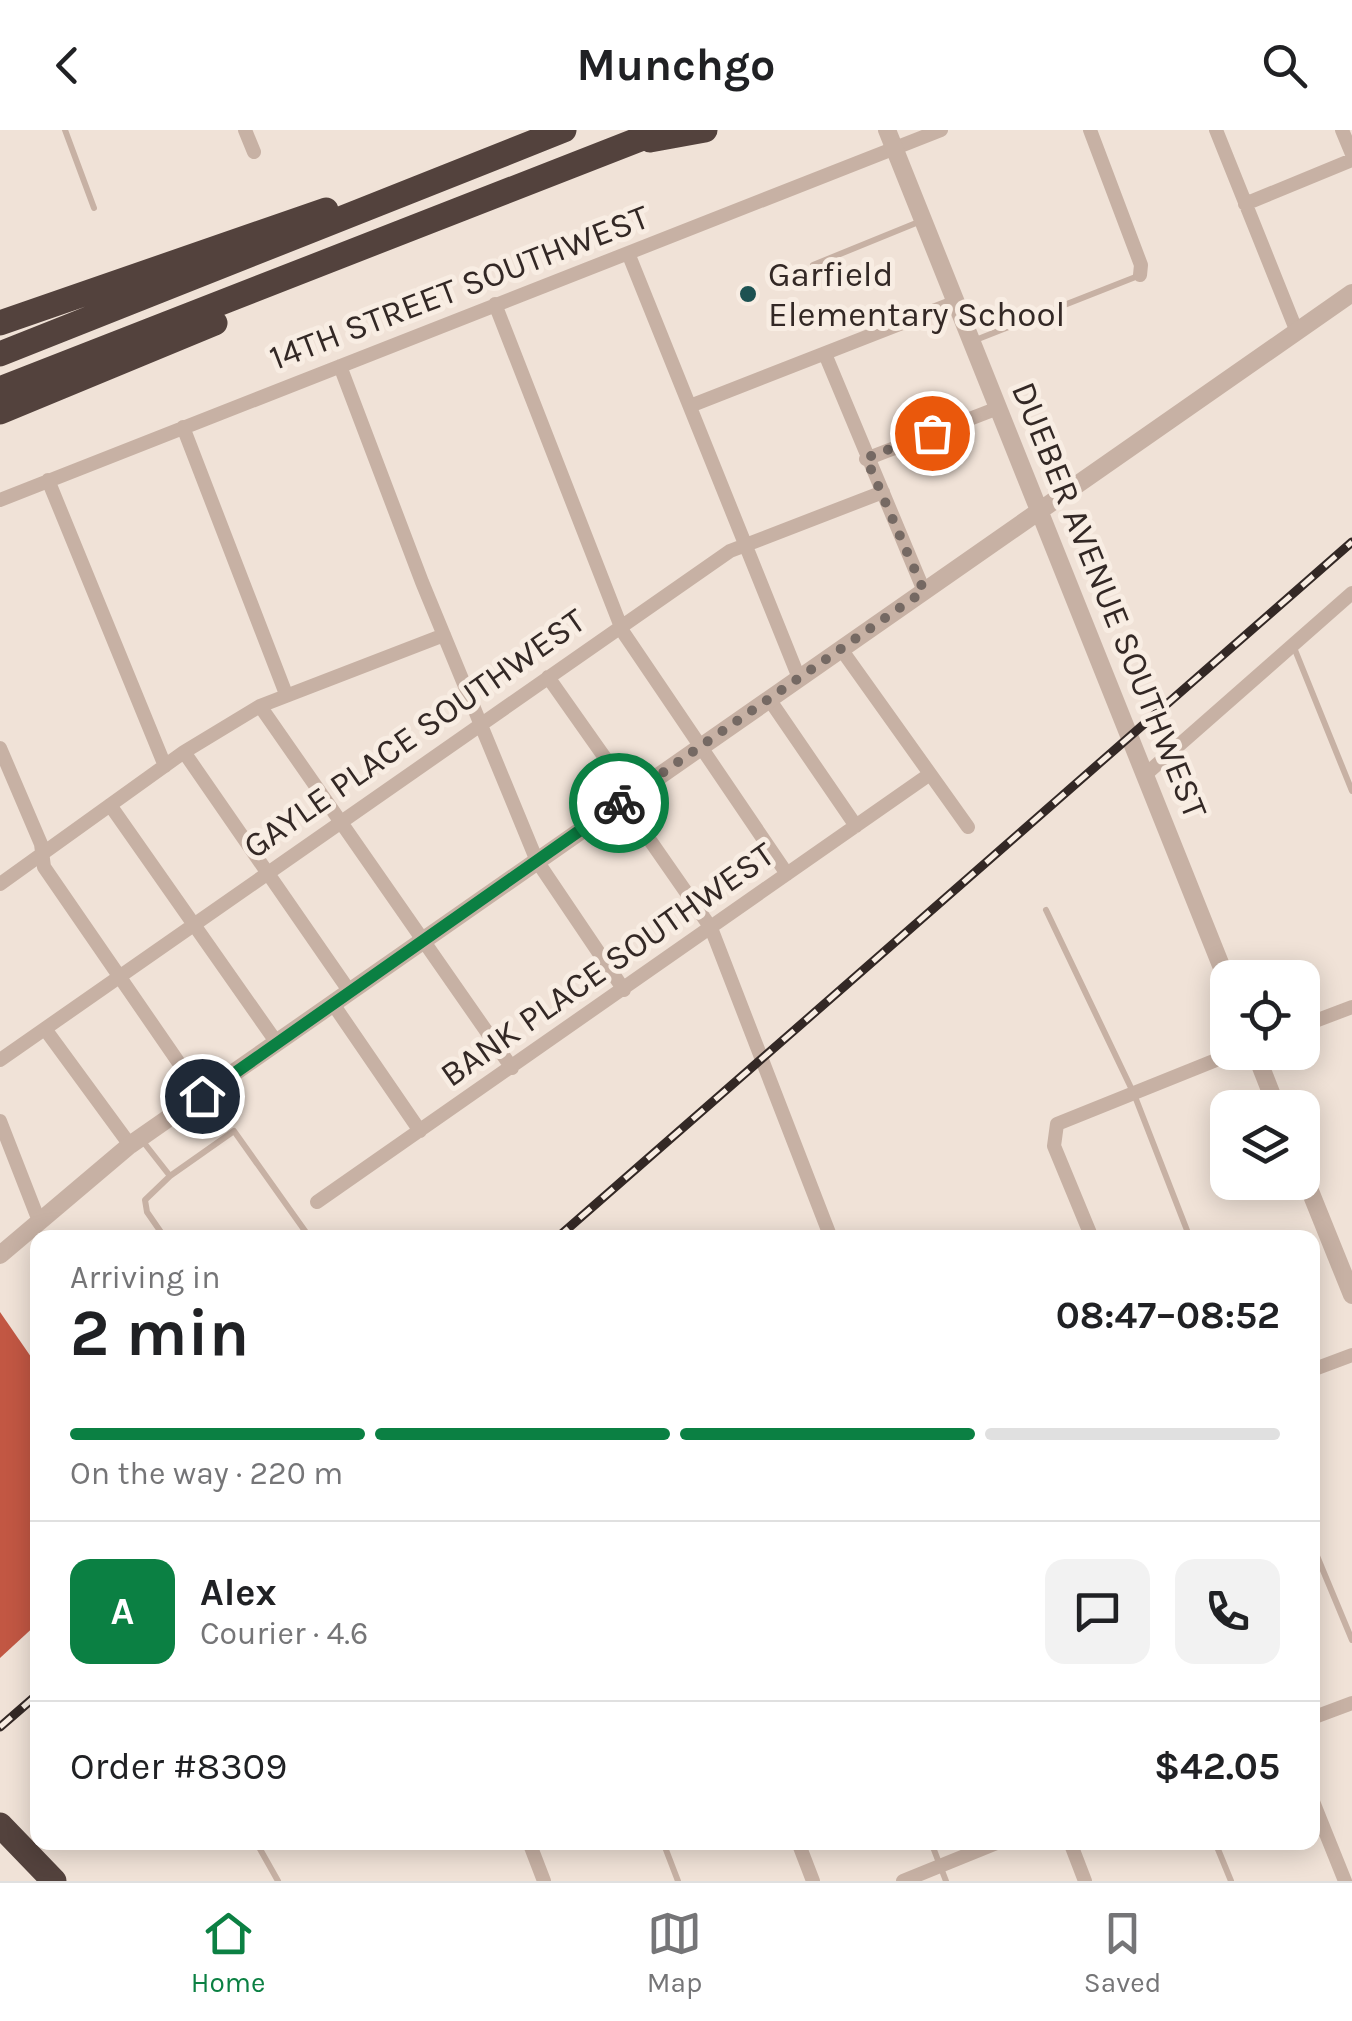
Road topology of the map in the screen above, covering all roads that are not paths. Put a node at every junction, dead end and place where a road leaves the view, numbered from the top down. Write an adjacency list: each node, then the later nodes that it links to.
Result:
1 (65, 130): 17 (lane)
2 (245, 130): 13 (street)
3 (564, 130): 15 (highway)
4 (663, 130): 11 (highway)
5 (705, 130): 11 (highway)
6 (887, 130): 12 (street, DUEBER AVENUE SOUTHWEST)
7 (941, 130): 12 (street, 14TH STREET SOUTHWEST)
8 (1090, 130): 22 (street)
9 (1216, 130): 16 (street)
10 (1346, 134): 14 (street)
11 (635, 142): 19 (highway)
12 (894, 150): 18 (street, DUEBER AVENUE SOUTHWEST); 20 (street, 14TH STREET SOUTHWEST)
13 (254, 152)
14 (1352, 157): 16 (street)
15 (428, 184): 26 (highway); 29 (highway)
16 (1245, 204): 27 (street)
17 (94, 208)
18 (922, 221): 21 (lane); 24 (street, DUEBER AVENUE SOUTHWEST)
19 (428, 224): 32 (highway); 35 (highway)
20 (628, 253): 25 (street, 14TH STREET SOUTHWEST); 33 (street)
21 (814, 266)
22 (1140, 275): 28 (lane)
23 (1352, 293): 27 (street)
24 (956, 302): 28 (street, DUEBER AVENUE SOUTHWEST); 30 (street)
25 (495, 304): 31 (street, 14TH STREET SOUTHWEST); 45 (street)
26 (0, 323)
27 (1296, 332): 41 (street)
28 (972, 342): 34 (street, DUEBER AVENUE SOUTHWEST)
29 (0, 354)
30 (825, 354): 33 (street); 37 (street)
31 (340, 366): 36 (street, 14TH STREET SOUTHWEST); 46 (street)
32 (0, 389)
33 (690, 406): 42 (street)
34 (998, 408): 37 (street); 41 (street, DUEBER AVENUE SOUTHWEST)
35 (0, 412)
36 (183, 427): 38 (street, 14TH STREET SOUTHWEST); 51 (street)
37 (866, 458): 39 (street)
38 (48, 480): 40 (street, 14TH STREET SOUTHWEST); 58 (street)
39 (883, 492): 42 (street, GAYLE PLACE SOUTHWEST); 43 (street)
40 (0, 500)
41 (1038, 512): 43 (street); 60 (street, DUEBER AVENUE SOUTHWEST)
42 (745, 545): 45 (street, GAYLE PLACE SOUTHWEST); 50 (street)
43 (924, 591): 48 (street)
44 (1352, 594): 47 (street)
45 (620, 624): 49 (street, GAYLE PLACE SOUTHWEST); 56 (street)
46 (444, 635): 51 (street); 54 (street)
47 (1293, 645): 60 (street); 62 (lane)
48 (840, 648): 50 (street); 59 (street)
49 (548, 677): 54 (street, GAYLE PLACE SOUTHWEST); 63 (street)
50 (799, 678): 52 (street)
51 (286, 694): 53 (street)
52 (769, 699): 56 (street); 66 (street)
53 (260, 706): 57 (street); 65 (street)
54 (480, 724): 65 (street, GAYLE PLACE SOUTHWEST); 69 (street)
55 (0, 748): 61 (street)
56 (700, 748): 63 (street); 71 (street)
57 (184, 752): 58 (street); 70 (street)
58 (165, 766): 64 (street)
59 (930, 774): 66 (street, BANK PLACE SOUTHWEST); 67 (street)
60 (1145, 775): 77 (street, DUEBER AVENUE SOUTHWEST)
61 (6, 782): 68 (street)
62 (1352, 791)
63 (627, 798): 69 (street); 75 (street)
64 (110, 805): 68 (street); 74 (street)
65 (340, 821): 70 (street, GAYLE PLACE SOUTHWEST); 76 (street)
66 (856, 826): 71 (street, BANK PLACE SOUTHWEST)
67 (968, 827)
68 (42, 856): 72 (street); 78 (street)
69 (537, 861): 76 (street); 79 (street)
70 (266, 874): 74 (street, GAYLE PLACE SOUTHWEST); 80 (street)
71 (788, 874): 75 (street, BANK PLACE SOUTHWEST)
72 (0, 884)
73 (1046, 910): 89 (lane)
74 (193, 926): 78 (street, GAYLE PLACE SOUTHWEST); 85 (street)
75 (711, 928): 79 (street, BANK PLACE SOUTHWEST); 100 (street)
76 (424, 941): 80 (street); 88 (street)
77 (1219, 960)
78 (120, 978): 84 (street, GAYLE PLACE SOUTHWEST); 90 (street)
79 (624, 990): 88 (street, BANK PLACE SOUTHWEST)
80 (350, 992): 81 (street)
81 (333, 1004): 85 (street); 92 (street)
82 (1352, 1006): 83 (street)
83 (1320, 1019)
84 (46, 1029): 86 (street, GAYLE PLACE SOUTHWEST); 93 (street)
85 (276, 1043): 90 (street)
86 (0, 1060)
87 (1210, 1063): 89 (street)
88 (512, 1068): 92 (street, BANK PLACE SOUTHWEST)
89 (1134, 1094): 101 (street); 102 (lane)
90 (202, 1096): 93 (street)
91 (0, 1121): 97 (street)
92 (420, 1131): 96 (street, BANK PLACE SOUTHWEST)
93 (135, 1142): 94 (lane); 97 (street)
94 (170, 1176): 98 (lane); 99 (lane)
95 (1314, 1200): 104 (street)
96 (318, 1202)
97 (39, 1221): 103 (street)
98 (159, 1230)
99 (304, 1230)
100 (829, 1230)
101 (1089, 1230)
102 (1187, 1230)
103 (0, 1255)
104 (1352, 1295)
105 (1352, 1355): 106 (street)
106 (1320, 1367)
107 (1320, 1563): 108 (lane)
108 (1352, 1640)
109 (1352, 1703): 110 (street)
110 (1320, 1715)
111 (1320, 1819): 131 (street)
112 (3, 1834): 122 (highway); 123 (highway)
113 (261, 1850): 124 (lane)
114 (532, 1850): 125 (street)
115 (667, 1850): 126 (lane)
116 (801, 1850): 127 (street)
117 (934, 1850): 121 (lane)
118 (985, 1850): 121 (street)
119 (1073, 1850): 129 (street)
120 (1219, 1850): 130 (lane)
121 (943, 1874): 128 (street)
122 (38, 1881)
123 (54, 1881)
124 (278, 1881)
125 (544, 1881)
126 (678, 1881)
127 (813, 1881)
128 (903, 1881)
129 (1085, 1881)
130 (1231, 1881)
131 (1345, 1881)

